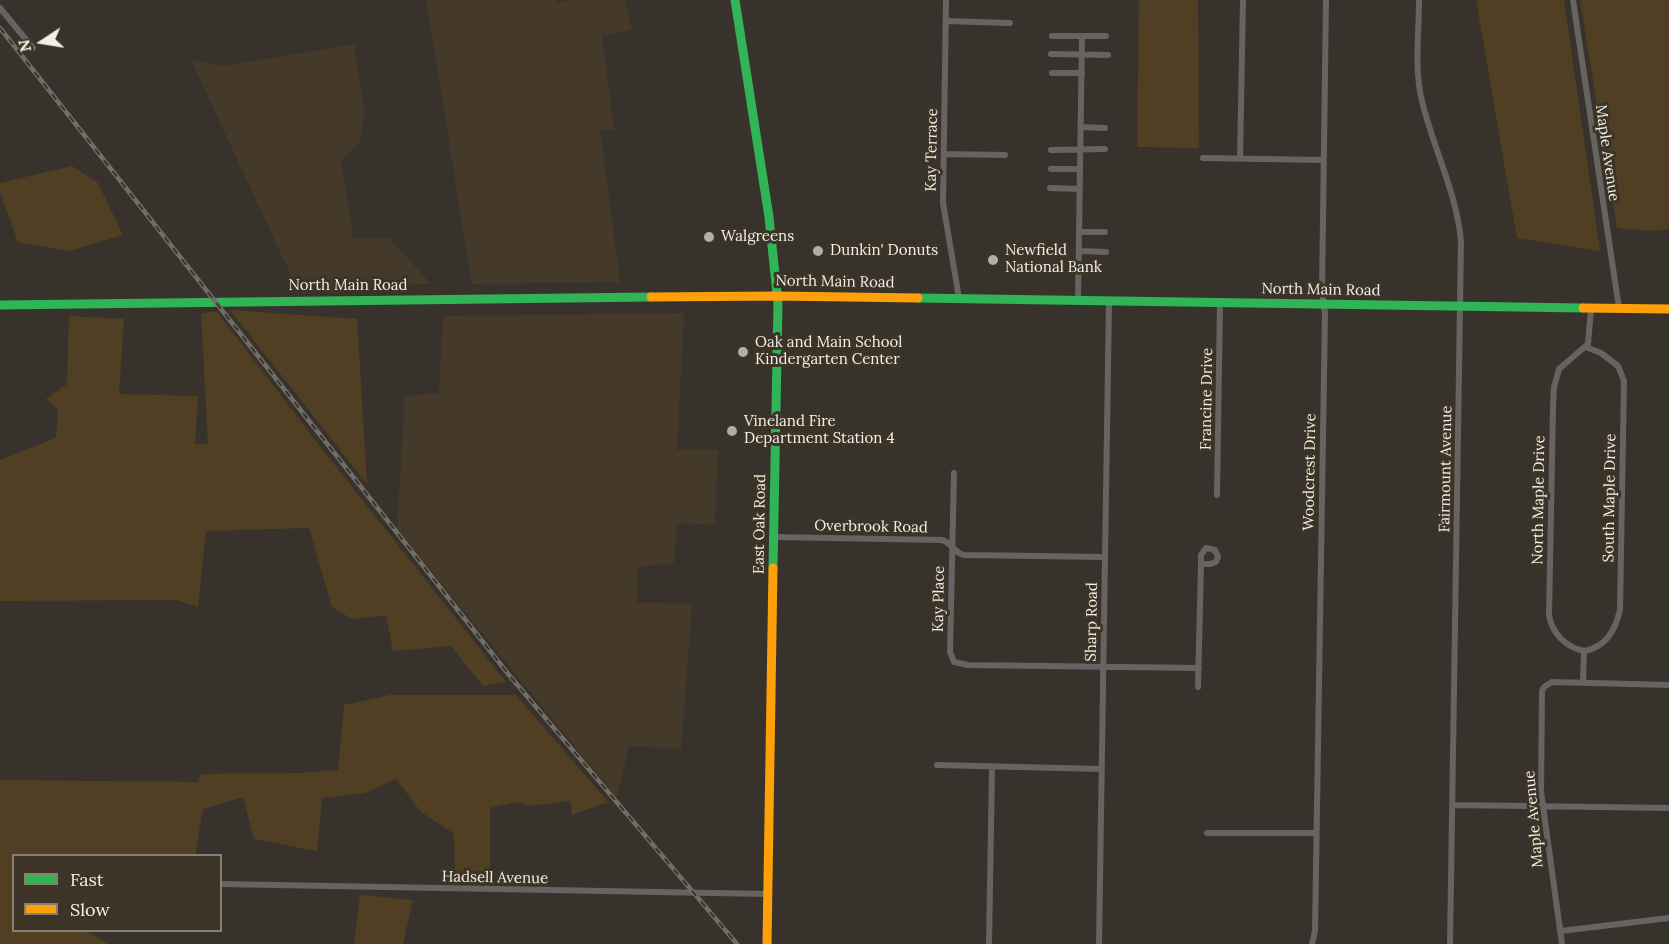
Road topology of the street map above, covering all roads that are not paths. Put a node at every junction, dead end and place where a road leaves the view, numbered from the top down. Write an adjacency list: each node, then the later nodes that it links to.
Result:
1 (735, 0): 37 (main road, East Oak Road)
2 (946, 0): 8 (street, Kay Terrace)
3 (1243, 0): 27 (street)
4 (1326, 0): 28 (street, Woodcrest Drive)
5 (1419, 0): 44 (street, Fairmount Avenue)
6 (1573, 0): 46 (street, Maple Avenue)
7 (0, 8): 13 (street)
8 (946, 21): 9 (street); 24 (street, Kay Terrace)
9 (1010, 23)
10 (1052, 36): 11 (street)
11 (1082, 36): 12 (street); 15 (street)
12 (1106, 36)
13 (33, 48)
14 (1052, 54): 15 (street)
15 (1082, 55): 16 (street); 17 (street)
16 (1108, 55)
17 (1082, 73): 18 (street); 19 (street)
18 (1052, 74)
19 (1081, 127): 20 (street); 21 (street)
20 (1105, 128)
21 (1081, 148): 22 (street); 23 (street); 30 (street)
22 (1105, 149)
23 (1051, 150)
24 (944, 154): 25 (street); 38 (street, Kay Terrace)
25 (1005, 155)
26 (1203, 158): 27 (street)
27 (1240, 159): 28 (street)
28 (1323, 160): 43 (street, Woodcrest Drive)
29 (1051, 169): 30 (street)
30 (1080, 169): 32 (street)
31 (1050, 188): 32 (street)
32 (1080, 189): 33 (street)
33 (1080, 232): 34 (street); 35 (street)
34 (1105, 232)
35 (1080, 251): 36 (street); 39 (street)
36 (1106, 252)
37 (778, 297): 38 (main road, North Main Road); 42 (main road, North Main Road); 51 (main road, East Oak Road)
38 (959, 298): 39 (main road, North Main Road)
39 (1078, 301): 40 (main road, North Main Road)
40 (1109, 301): 41 (main road, North Main Road); 53 (street, Sharp Road)
41 (1220, 303): 43 (main road, North Main Road); 50 (street, Francine Drive)
42 (0, 305)
43 (1323, 305): 44 (main road, North Main Road); 68 (street, Woodcrest Drive)
44 (1461, 307): 45 (main road, North Main Road); 64 (street, Fairmount Avenue)
45 (1591, 309): 46 (main road, North Main Road); 48 (street)
46 (1619, 309): 47 (main road, North Main Road)
47 (1669, 309)
48 (1586, 346): 55 (street, North Maple Drive); 55 (street, South Maple Drive)
49 (954, 473): 52 (street, Kay Place)
50 (1217, 495)
51 (775, 537): 52 (street, Overbrook Road); 70 (main road, East Oak Road)
52 (952, 547): 53 (street, Overbrook Road); 56 (street, Kay Place)
53 (1105, 557): 56 (street, Sharp Road)
54 (1201, 564): 57 (street)
55 (1584, 651): 58 (street)
56 (1103, 667): 57 (street, Kay Place); 63 (street, Sharp Road)
57 (1199, 668): 60 (street)
58 (1583, 683): 59 (street); 65 (street, Maple Avenue)
59 (1669, 685)
60 (1198, 687)
61 (937, 765): 62 (street)
62 (992, 768): 63 (street); 74 (street)
63 (1101, 769): 75 (street, Sharp Road)
64 (1452, 805): 65 (street); 77 (street, Fairmount Avenue)
65 (1542, 806): 66 (street); 72 (street, Maple Avenue)
66 (1669, 808)
67 (1207, 832): 68 (street)
68 (1316, 833): 76 (street, Woodcrest Drive)
69 (222, 884): 70 (street, Hadsell Avenue)
70 (768, 894): 73 (main road, East Oak Road)
71 (1669, 918): 72 (street)
72 (1561, 931): 78 (street, Maple Avenue)
73 (767, 944)
74 (988, 944)
75 (1099, 944)
76 (1311, 944)
77 (1450, 944)
78 (1562, 944)

